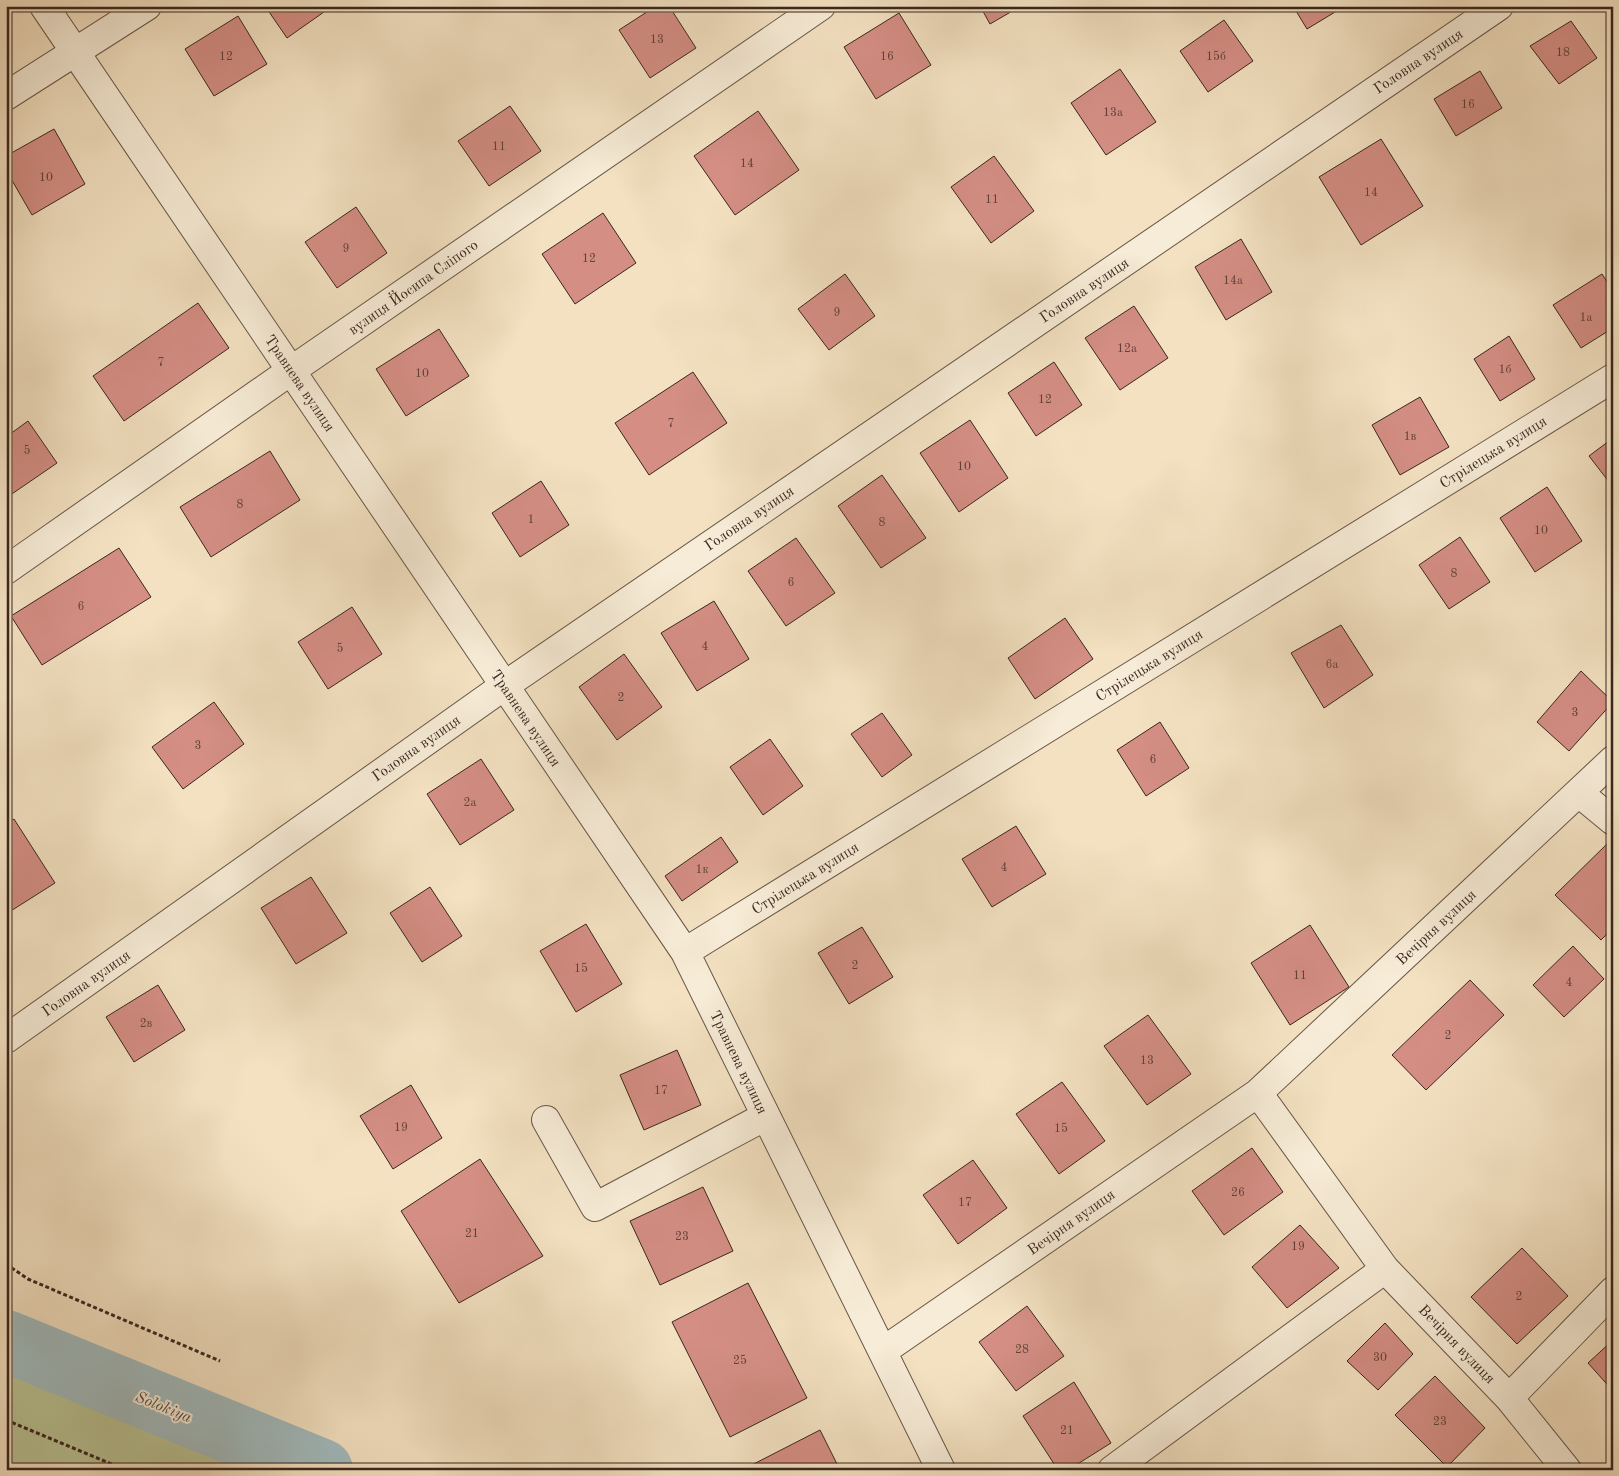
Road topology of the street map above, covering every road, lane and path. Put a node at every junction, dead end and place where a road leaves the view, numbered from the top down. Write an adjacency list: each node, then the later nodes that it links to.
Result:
1 (44, 6): 5 (street, Травнева вулиця)
2 (147, 6): 5 (street)
3 (821, 6): 7 (street, вулиця Йосипа Сліпого)
4 (1499, 6): 10 (street, Головна вулиця)
5 (74, 52): 6 (street); 7 (street, Травнева вулиця)
6 (6, 96)
7 (292, 370): 9 (street, вулиця Йосипа Сліпого); 10 (street, Травнева вулиця)
8 (1613, 378): 14 (street, Стрілецька вулиця)
9 (6, 570)
10 (504, 686): 14 (street, Травнева вулиця); 15 (street, Головна вулиця)
11 (1613, 760): 12 (street, Вечірня вулиця)
12 (1579, 793): 13 (street); 16 (street, Вечірня вулиця)
13 (1613, 821)
14 (685, 952): 17 (street, Травнева вулиця)
15 (6, 1039)
16 (1258, 1093): 20 (street, Вечірня вулиця); 22 (street, Вечірня вулиця)
17 (766, 1116): 18 (street); 22 (street, Травнева вулиця)
18 (546, 1120)
19 (6, 1264): 23 (path)
20 (1385, 1269): 24 (street, Вечірня вулиця); 28 (street)
21 (1613, 1291): 24 (street)
22 (883, 1351): 27 (street, Травнева вулиця)
23 (220, 1361)
24 (1509, 1398): 29 (street, Вечірня вулиця)
25 (6, 1420): 26 (path)
26 (126, 1470)
27 (941, 1470)
28 (1112, 1470)
29 (1567, 1470)

